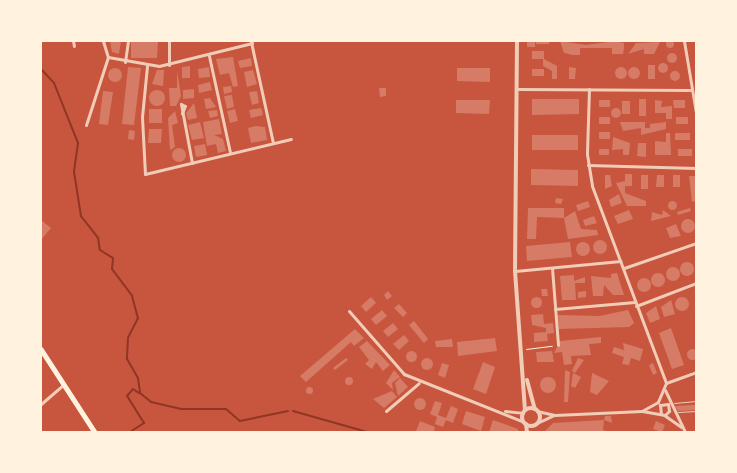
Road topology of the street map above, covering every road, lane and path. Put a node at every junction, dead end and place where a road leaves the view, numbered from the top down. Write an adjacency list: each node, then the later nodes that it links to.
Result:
1 (73, 41): 8 (street)
2 (104, 41): 10 (street)
3 (128, 41): 11 (street)
4 (169, 41): 12 (street)
5 (517, 41): 14 (street)
6 (684, 41): 16 (street)
7 (252, 42): 9 (street); 21 (street)
8 (74, 46)
9 (209, 56): 12 (street); 22 (street)
10 (108, 58): 11 (street); 19 (street)
11 (125, 62): 13 (street)
12 (169, 64): 13 (street)
13 (147, 66): 23 (street)
14 (517, 89): 15 (street); 30 (street)
15 (589, 89): 16 (street); 24 (street)
16 (691, 90): 18 (street)
17 (181, 104): 23 (street)
18 (696, 113)
19 (86, 125)
20 (291, 139): 21 (street)
21 (273, 143): 22 (street)
22 (230, 152): 23 (street)
23 (192, 163)
24 (588, 166): 25 (street); 27 (street)
25 (696, 168)
26 (696, 243): 29 (street)
27 (621, 261): 28 (street); 29 (street)
28 (552, 268): 30 (street); 33 (street)
29 (624, 268): 32 (street)
30 (515, 271): 37 (street)
31 (696, 283): 32 (street)
32 (635, 304): 33 (street); 41 (street)
33 (555, 309): 35 (street)
34 (349, 311): 40 (street)
35 (558, 345): 37 (path)
36 (41, 349): 42 (main road)
37 (522, 350): 39 (street)
38 (696, 372): 41 (street)
39 (525, 373): 48 (street); 52 (street)
40 (419, 383): 50 (street); 51 (street)
41 (666, 383): 43 (street)
42 (64, 384): 46 (street); 61 (main road)
43 (664, 392): 45 (street); 47 (street)
44 (696, 401): 45 (lane)
45 (672, 403): 47 (street); 49 (street); 55 (street)
46 (41, 404)
47 (661, 404): 49 (street); 53 (street); 56 (street)
48 (536, 410): 52 (street); 57 (street); 59 (street)
49 (669, 410): 55 (street); 56 (street)
50 (386, 411)
51 (502, 411): 52 (street); 58 (street)
52 (524, 411): 58 (street)
53 (642, 411): 56 (street); 57 (street)
54 (696, 411): 55 (lane)
55 (676, 412): 60 (street)
56 (662, 414): 60 (street)
57 (555, 415): 59 (street)
58 (525, 423): 59 (street); 62 (street)
59 (535, 424): 63 (street)
60 (684, 431)
61 (94, 432)
62 (527, 432)
63 (534, 432)

